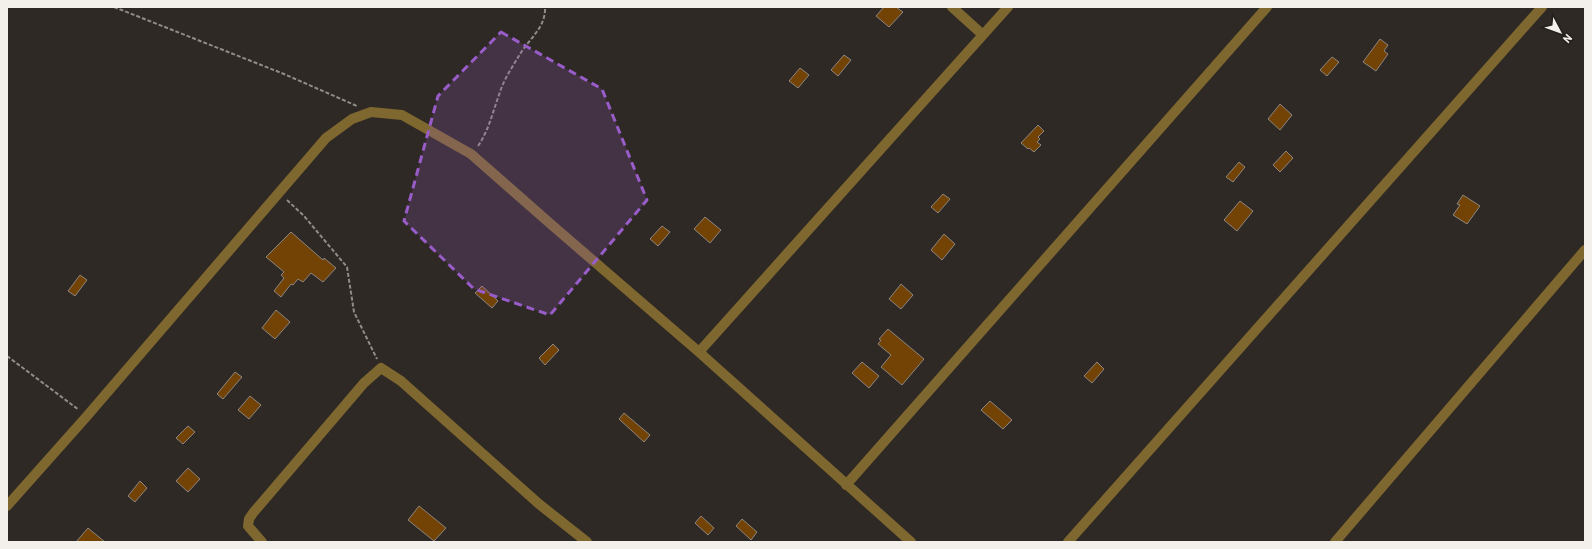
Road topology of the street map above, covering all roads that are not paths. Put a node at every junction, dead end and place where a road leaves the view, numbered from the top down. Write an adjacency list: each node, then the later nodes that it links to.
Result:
1 (952, 7): 5 (street)
2 (1008, 7): 5 (street)
3 (1267, 7): 8 (street)
4 (1542, 7): 13 (street)
5 (983, 35): 7 (street)
6 (1585, 250): 14 (street)
7 (699, 352): 8 (street); 9 (street)
8 (846, 485): 12 (street)
9 (7, 506)
10 (262, 542): 11 (street)
11 (587, 542)
12 (911, 542)
13 (1068, 542)
14 (1335, 542)

